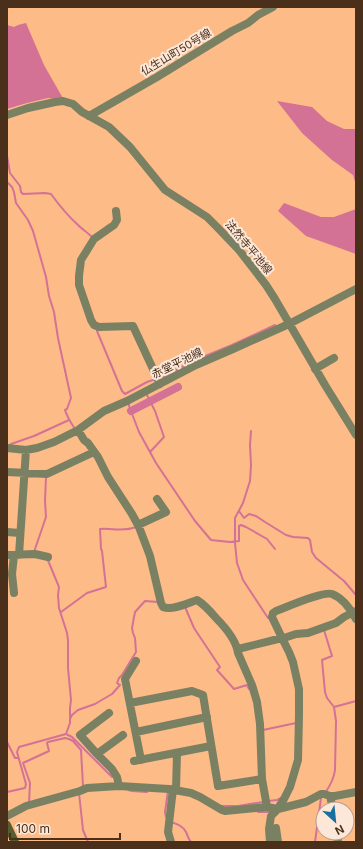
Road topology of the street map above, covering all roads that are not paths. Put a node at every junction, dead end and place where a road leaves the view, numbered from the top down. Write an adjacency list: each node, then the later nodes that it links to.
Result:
1 (273, 7): 2 (street, 仏生山町50号線)
2 (85, 114): 3 (street, 法然寺平池線); 6 (street, 法然寺平池線)
3 (7, 115)
4 (116, 211): 9 (street)
5 (356, 289): 6 (street, 赤堂平池線)
6 (289, 324): 8 (street, 法然寺平池線); 9 (street, 赤堂平池線)
7 (334, 358): 8 (street)
8 (315, 369): 11 (street, 法然寺平池線)
9 (160, 384): 10 (street, 赤堂平池線)
10 (78, 430): 13 (street, 赤堂平池線); 14 (street)
11 (356, 435)
12 (7, 448): 13 (street, 赤堂平池線)
13 (26, 450): 16 (street)
14 (94, 452): 16 (street); 18 (street)
15 (7, 472): 16 (street)
16 (24, 473): 20 (street)
17 (157, 499): 18 (street)
18 (138, 525): 26 (street)
19 (7, 532): 20 (street)
20 (20, 533): 21 (street)
21 (13, 555): 22 (street); 23 (street)
22 (48, 557)
23 (14, 593)
24 (355, 614): 25 (street); 25 (street)
25 (282, 638): 26 (street); 43 (street)
26 (238, 649): 36 (street)
27 (136, 661): 28 (street)
28 (130, 703): 30 (street); 31 (street)
29 (109, 713): 35 (street)
30 (207, 717): 31 (street); 33 (street)
31 (136, 732): 34 (street)
32 (123, 735): 35 (street)
33 (211, 746): 34 (street); 36 (street)
34 (177, 753): 38 (street)
35 (97, 754): 37 (street)
36 (262, 779): 42 (street)
37 (119, 786): 38 (street); 44 (street)
38 (174, 790): 42 (street); 48 (street)
39 (356, 792): 40 (street)
40 (330, 796): 41 (street); 43 (street)
41 (331, 801)
42 (267, 807): 43 (street)
43 (278, 809): 49 (street)
44 (7, 816)
45 (7, 825): 47 (main road)
46 (276, 828): 50 (street)
47 (15, 842)
48 (171, 842)
49 (270, 842)
50 (278, 842)

